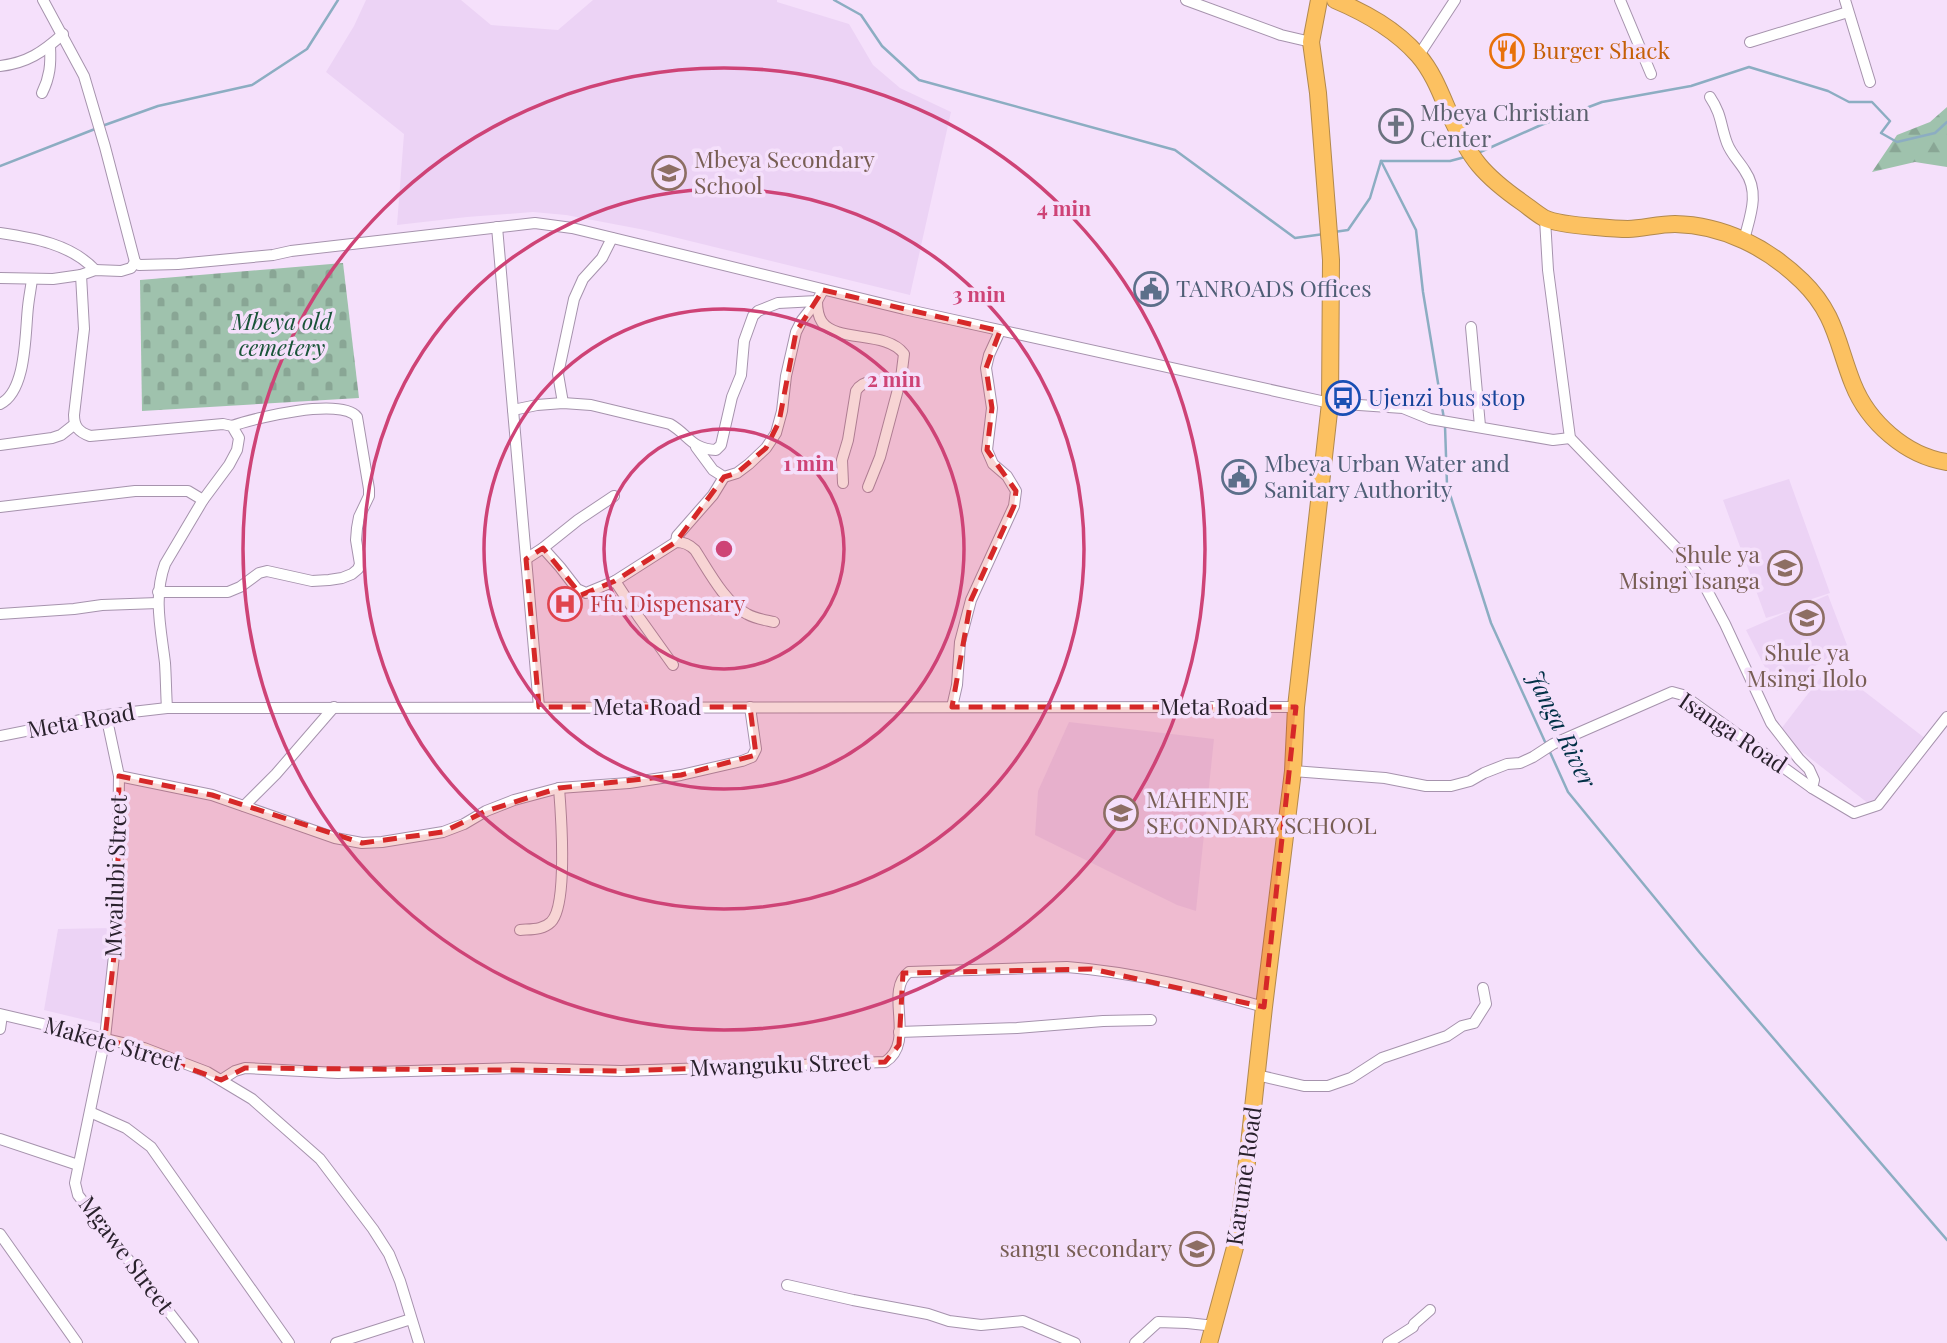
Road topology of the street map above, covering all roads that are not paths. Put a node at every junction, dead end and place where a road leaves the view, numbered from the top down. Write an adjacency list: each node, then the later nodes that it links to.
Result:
1 (43, 0): 9 (street)
2 (1186, 0): 7 (street)
3 (1319, 0): 10 (highway, Karume Road)
4 (1335, 0): 13 (highway)
5 (1455, 0): 13 (street)
6 (1620, 0): 15 (street)
7 (1214, 4): 10 (street)
8 (1847, 6): 11 (street); 16 (street)
9 (63, 34): 12 (street); 24 (street)
10 (1311, 42): 35 (highway, Karume Road)
11 (1750, 42)
12 (50, 46): 14 (street); 17 (street)
13 (1419, 55): 19 (highway)
14 (0, 66)
15 (1651, 74)
16 (1870, 82)
17 (42, 93)
18 (1710, 97): 23 (street)
19 (1545, 219): 23 (highway); 41 (street)
20 (497, 227): 22 (street); 24 (street); 37 (street)
21 (0, 233): 25 (street)
22 (612, 238): 29 (street); 34 (street)
23 (1744, 240): 44 (highway)
24 (135, 262): 25 (street)
25 (95, 270): 26 (street)
26 (81, 275): 28 (street); 38 (street)
27 (0, 278): 28 (street)
28 (32, 279): 36 (street)
29 (823, 290): 30 (street); 32 (street)
30 (817, 301): 33 (street); 43 (street); 45 (street)
31 (1471, 327): 40 (street)
32 (1000, 331): 35 (street); 62 (street)
33 (899, 385): 46 (street); 47 (street)
34 (563, 403): 37 (street); 43 (street)
35 (1330, 403): 40 (street); 63 (highway, Karume Road)
36 (0, 404)
37 (513, 411): 53 (street)
38 (75, 424): 39 (street); 42 (street)
39 (232, 426): 49 (street); 55 (street)
40 (1480, 426): 41 (street)
41 (1570, 439): 72 (street)
42 (0, 445)
43 (696, 447): 45 (street)
44 (1945, 464)
45 (724, 477): 51 (street)
46 (843, 483)
47 (868, 487)
48 (614, 496): 52 (street)
49 (203, 500): 50 (street); 55 (street)
50 (0, 508)
51 (676, 542): 54 (street); 57 (street)
52 (543, 548): 53 (street); 54 (street)
53 (526, 559): 60 (street)
54 (615, 581): 58 (street)
55 (158, 597): 56 (street); 64 (street)
56 (0, 614)
57 (774, 622)
58 (673, 665)
59 (334, 707): 60 (street, Meta Road); 64 (street, Meta Road); 73 (street)
60 (539, 707): 61 (street, Meta Road)
61 (750, 707): 62 (street, Meta Road); 71 (street)
62 (953, 707): 63 (street, Meta Road)
63 (1296, 707): 69 (highway, Karume Road)
64 (167, 708): 65 (street, Meta Road)
65 (106, 715): 68 (street, Meta Road); 70 (street, Mwailubi Street)
66 (1947, 718): 67 (street)
67 (1943, 734): 72 (street)
68 (0, 736)
69 (1293, 771): 72 (street, Isanga Road); 76 (highway, Karume Road)
70 (119, 776): 73 (street); 81 (street, Mwailubi Street)
71 (559, 788): 73 (street); 74 (street)
72 (1812, 788)
73 (244, 806)
74 (520, 930)
75 (1483, 988): 82 (street)
76 (1264, 1007): 80 (street, Mwanguku Street); 82 (highway, Karume Road)
77 (1, 1015): 79 (street); 81 (street, Makete Street)
78 (1151, 1020): 80 (street)
79 (0, 1029)
80 (899, 1032): 83 (street, Mwanguku Street)
81 (105, 1038): 83 (street, Makete Street); 84 (street, Mgawe Street)
82 (1257, 1075): 91 (highway, Karume Road)
83 (221, 1080): 90 (street, Makete Street)
84 (90, 1112): 86 (street, Mgawe Street); 94 (street)
85 (0, 1139): 86 (street)
86 (78, 1165): 93 (street, Mgawe Street)
87 (0, 1234): 92 (street)
88 (787, 1285): 97 (street)
89 (1430, 1310): 100 (street)
90 (411, 1319): 95 (street); 96 (street, Makete Street)
91 (1215, 1326): 98 (street); 99 (highway, Karume Road)
92 (77, 1343)
93 (193, 1343)
94 (289, 1343)
95 (336, 1343)
96 (419, 1343)
97 (1076, 1343)
98 (1135, 1343)
99 (1209, 1343)
100 (1388, 1343)

